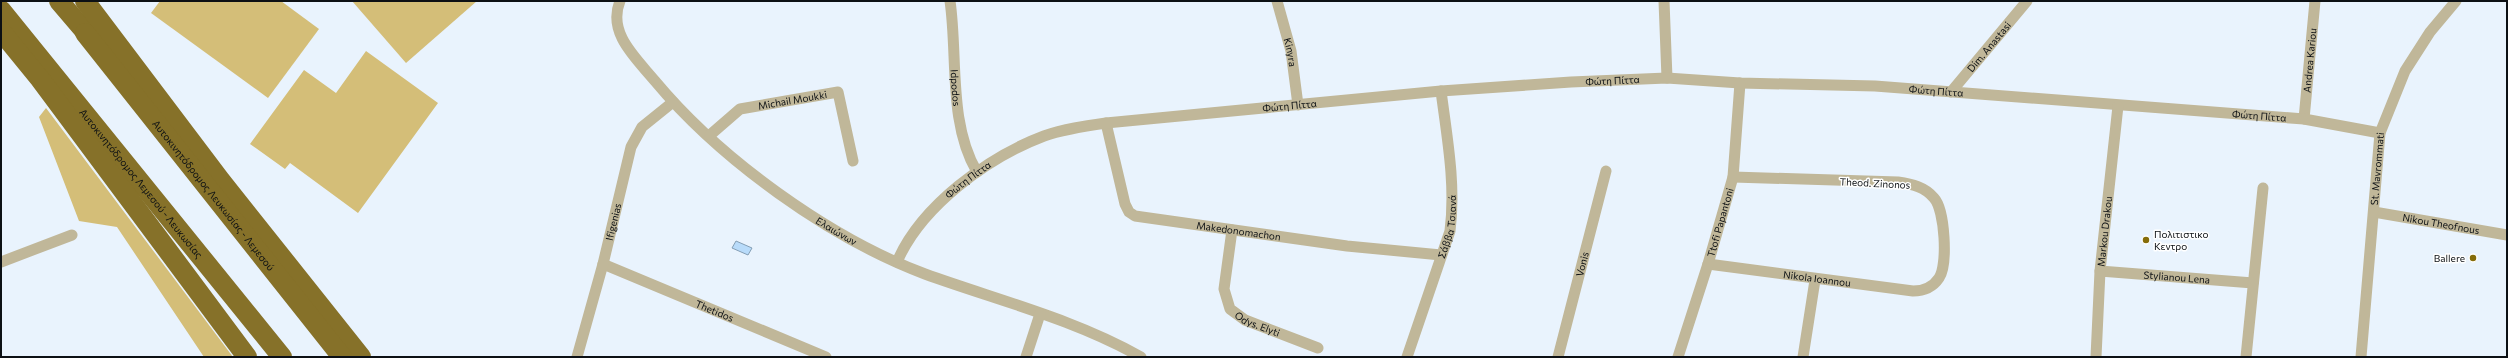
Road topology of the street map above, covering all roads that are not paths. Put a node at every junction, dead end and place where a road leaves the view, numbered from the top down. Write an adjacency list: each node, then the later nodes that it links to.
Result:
1 (59, 1): 11 (highway, Αυτοκινητόδρομος Λευκωσίας - Λεμεσού)
2 (85, 1): 29 (highway)
3 (620, 1): 18 (street, Ελαιώνων)
4 (950, 1): 27 (street, Idpodos)
5 (1277, 1): 19 (street, Kinyra)
6 (1664, 1): 14 (street)
7 (2027, 1): 17 (street, Dim. Anastasi)
8 (2315, 1): 21 (street, Andrea Kariou)
9 (2456, 1): 23 (street, St. Mavrommati)
10 (1, 10): 13 (highway, Αυτοκινητόδρομος Λεμεσού - Λευκωσίας)
11 (84, 31): 29 (highway); 48 (highway, Αυτοκινητόδρομος Λευκωσίας - Λεμεσού)
12 (1, 32): 13 (highway)
13 (38, 65): 46 (highway); 47 (highway, Αυτοκινητόδρομος Λεμεσού - Λευκωσίας)
14 (1667, 78): 15 (street, Φώτη Πίττα); 16 (street, Φώτη Πίττα)
15 (1740, 83): 17 (street, Φώτη Πίττα); 28 (street, Ttofi Papantoni)
16 (1441, 91): 19 (street, Φώτη Πίττα); 35 (street, Σάββα Τσιανά)
17 (1951, 92): 20 (street, Φώτη Πίττα)
18 (673, 102): 24 (street, Ελαιώνων); 38 (street, Ifigenias)
19 (1298, 105): 22 (street, Φώτη Πίττα)
20 (2118, 106): 21 (street, Φώτη Πίττα); 40 (street, Markou Drakou)
21 (2304, 119): 23 (street, Φώτη Πίττα)
22 (1106, 123): 27 (street, Φώτη Πίττα); 32 (street, Makedonomachon)
23 (2380, 133): 31 (street, St. Mavrommati)
24 (710, 135): 25 (street, Michail Moukki); 37 (street, Ελαιώνων)
25 (853, 161)
26 (1606, 171): 55 (street, Vonis)
27 (978, 172): 37 (street, Φώτη Πίττα)
28 (1733, 177): 39 (street, Ttofi Papantoni); 43 (street, Theod. Zinonos)
29 (221, 182): 49 (highway)
30 (2263, 188): 42 (street)
31 (2374, 212): 34 (street, Nikou Theofnous); 60 (street, St. Mavrommati)
32 (1232, 230): 35 (street, Makedonomachon); 45 (street, Odys. Elyti)
33 (72, 235): 36 (street)
34 (2507, 235)
35 (1441, 255): 54 (street, Σάββα Τσιανά)
36 (1, 262)
37 (897, 262): 44 (street, Ελαιώνων)
38 (603, 264): 50 (street, Ifigenias); 51 (street, Thetidos)
39 (1708, 264): 41 (street, Nikola Ioannou); 56 (street, Ttofi Papantoni)
40 (2100, 271): 42 (street, Stylianou Lena); 58 (street, Markou Drakou)
41 (1815, 280): 43 (street, Nikola Ioannou); 57 (street)
42 (2253, 283): 59 (street)
43 (1925, 290)
44 (1040, 314): 52 (street); 53 (street, Ελαιώνων)
45 (1318, 348)
46 (247, 357)
47 (282, 357)
48 (342, 357)
49 (361, 357)
50 (577, 357)
51 (826, 357)
52 (1026, 357)
53 (1141, 357)
54 (1407, 357)
55 (1558, 357)
56 (1678, 357)
57 (1803, 357)
58 (2096, 357)
59 (2246, 357)
60 (2361, 357)

